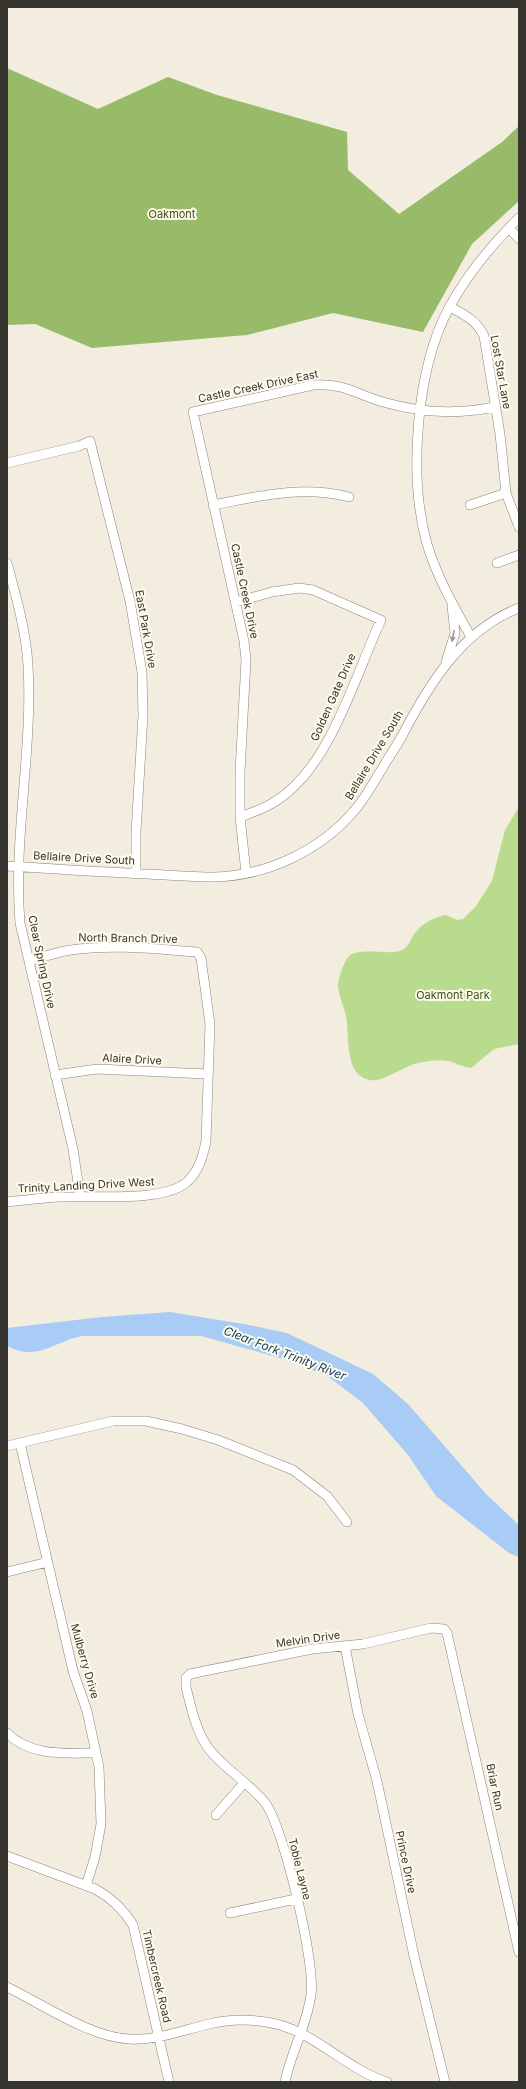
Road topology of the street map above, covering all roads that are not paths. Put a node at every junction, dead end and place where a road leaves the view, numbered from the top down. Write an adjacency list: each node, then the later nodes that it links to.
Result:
1 (519, 218): 2 (street)
2 (509, 228): 3 (street); 4 (street)
3 (519, 239)
4 (450, 307): 5 (street, Lost Star Lane); 7 (street)
5 (494, 407): 7 (street, Castle Creek Drive East); 9 (street, Lost Star Lane)
6 (193, 412): 7 (street, Castle Creek Drive East); 11 (street, Castle Creek Drive)
7 (420, 412): 18 (street)
8 (7, 463): 25 (street, East Park Drive)
9 (506, 493): 12 (street); 13 (street, Lost Star Lane)
10 (349, 497): 11 (street)
11 (213, 505): 17 (street, Castle Creek Drive)
12 (470, 505)
13 (519, 527)
14 (519, 555): 16 (street)
15 (7, 563): 24 (street, Clear Spring Drive)
16 (497, 563)
17 (236, 602): 22 (street, Castle Creek Drive); 22 (street, Golden Gate Drive)
18 (451, 603): 20 (street); 21 (street, one-way to 21)
19 (519, 608): 20 (street, Bellaire Drive South)
20 (471, 637): 21 (street, Bellaire Drive South)
21 (444, 668): 26 (street, Bellaire Drive South)
22 (240, 817): 26 (street, Castle Creek Drive)
23 (7, 866): 24 (street, Bellaire Drive South)
24 (20, 867): 25 (street, Bellaire Drive South); 27 (street, Clear Spring Drive)
25 (136, 873): 26 (street, Bellaire Drive South)
26 (246, 873)
27 (29, 961): 28 (street, North Branch Drive); 29 (street, Clear Spring Drive)
28 (207, 1074): 29 (street, Alaire Drive); 30 (street, Trinity Landing Drive West)
29 (55, 1075): 30 (street, Clear Spring Drive)
30 (80, 1196): 31 (street, Trinity Landing Drive West)
31 (7, 1202)
32 (20, 1444): 33 (street); 34 (street); 35 (street, Mulberry Drive)
33 (7, 1446)
34 (347, 1522)
35 (48, 1562): 36 (street); 41 (street, Mulberry Drive)
36 (7, 1572)
37 (444, 1629): 38 (street, Melvin Drive); 48 (street, Briar Run)
38 (346, 1646): 39 (street, Melvin Drive); 55 (street, Prince Drive)
39 (186, 1687): 42 (street, Tobie Layne)
40 (7, 1733): 41 (street)
41 (96, 1753): 45 (street, Mulberry Drive)
42 (244, 1783): 43 (street); 46 (street, Tobie Layne)
43 (216, 1815)
44 (7, 1856): 45 (street, Timbercreek Road)
45 (86, 1886): 51 (street, Timbercreek Road)
46 (296, 1899): 47 (street); 50 (street, Tobie Layne)
47 (230, 1913)
48 (519, 1952)
49 (7, 1987): 51 (street)
50 (301, 2033): 51 (street); 53 (street, Tobie Layne); 54 (street)
51 (159, 2037): 52 (street, Timbercreek Road)
52 (169, 2082)
53 (285, 2082)
54 (387, 2082)
55 (445, 2082)

